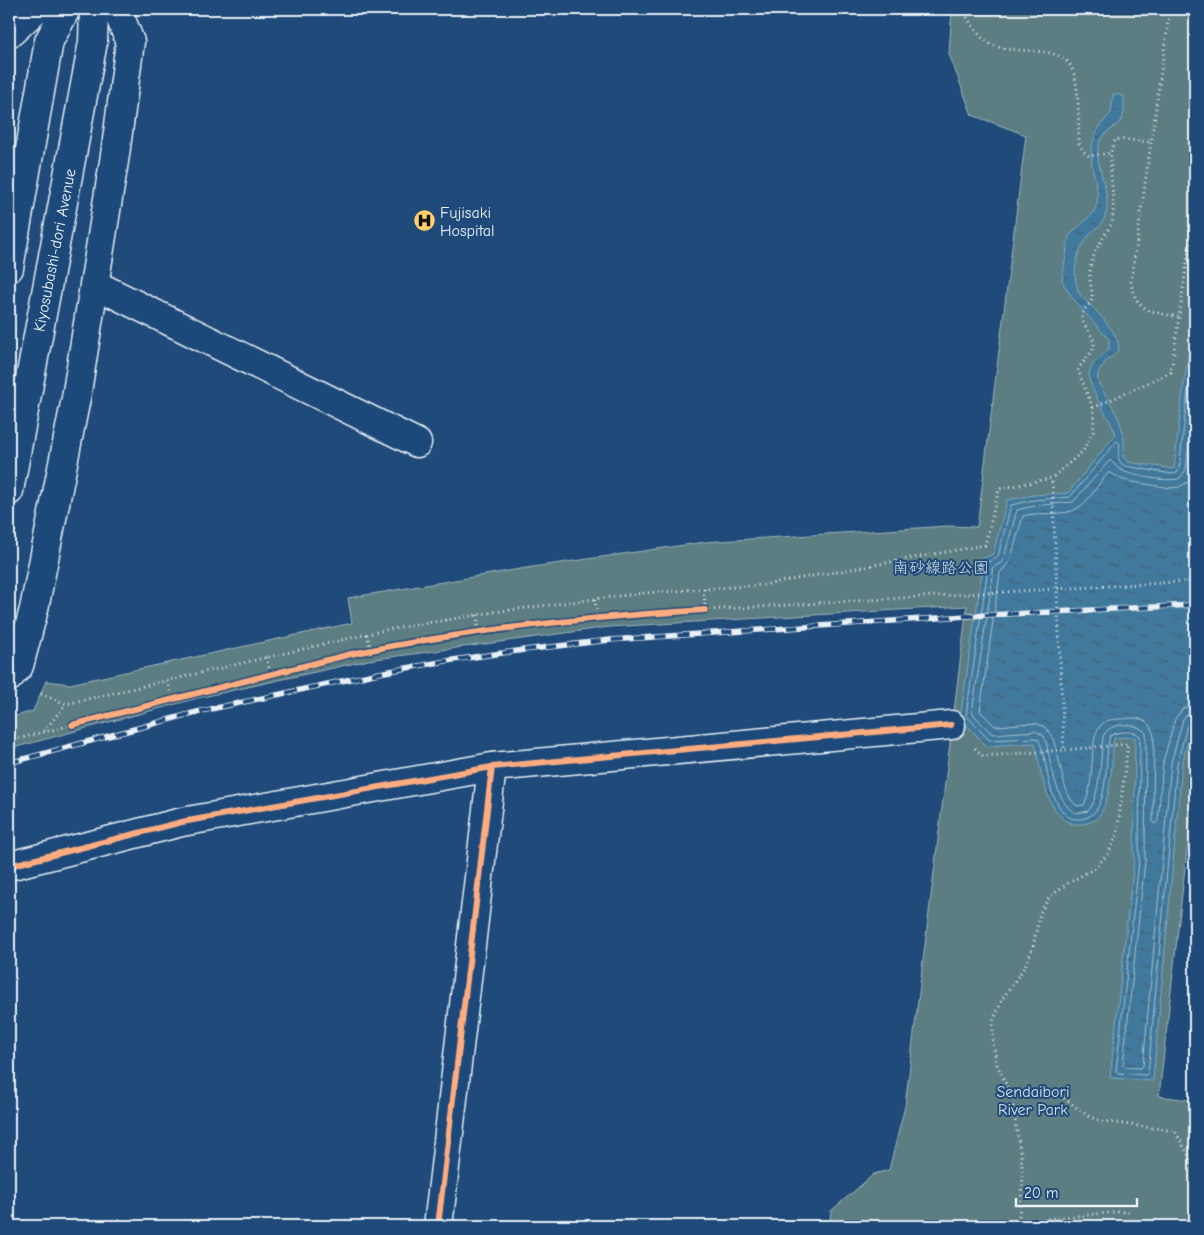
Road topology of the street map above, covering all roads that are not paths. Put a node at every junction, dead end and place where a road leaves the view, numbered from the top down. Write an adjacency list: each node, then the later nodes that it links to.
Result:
1 (36, 9): 5 (street)
2 (66, 9): 6 (street)
3 (94, 9): 9 (street, Kiyosubashi-dori Avenue)
4 (118, 9): 7 (street)
5 (9, 34)
6 (9, 268)
7 (94, 284): 8 (street); 10 (street)
8 (418, 443)
9 (9, 492)
10 (9, 677)
11 (951, 725): 12 (street)
12 (492, 767): 13 (street); 14 (street)
13 (9, 866)
14 (438, 1226)

